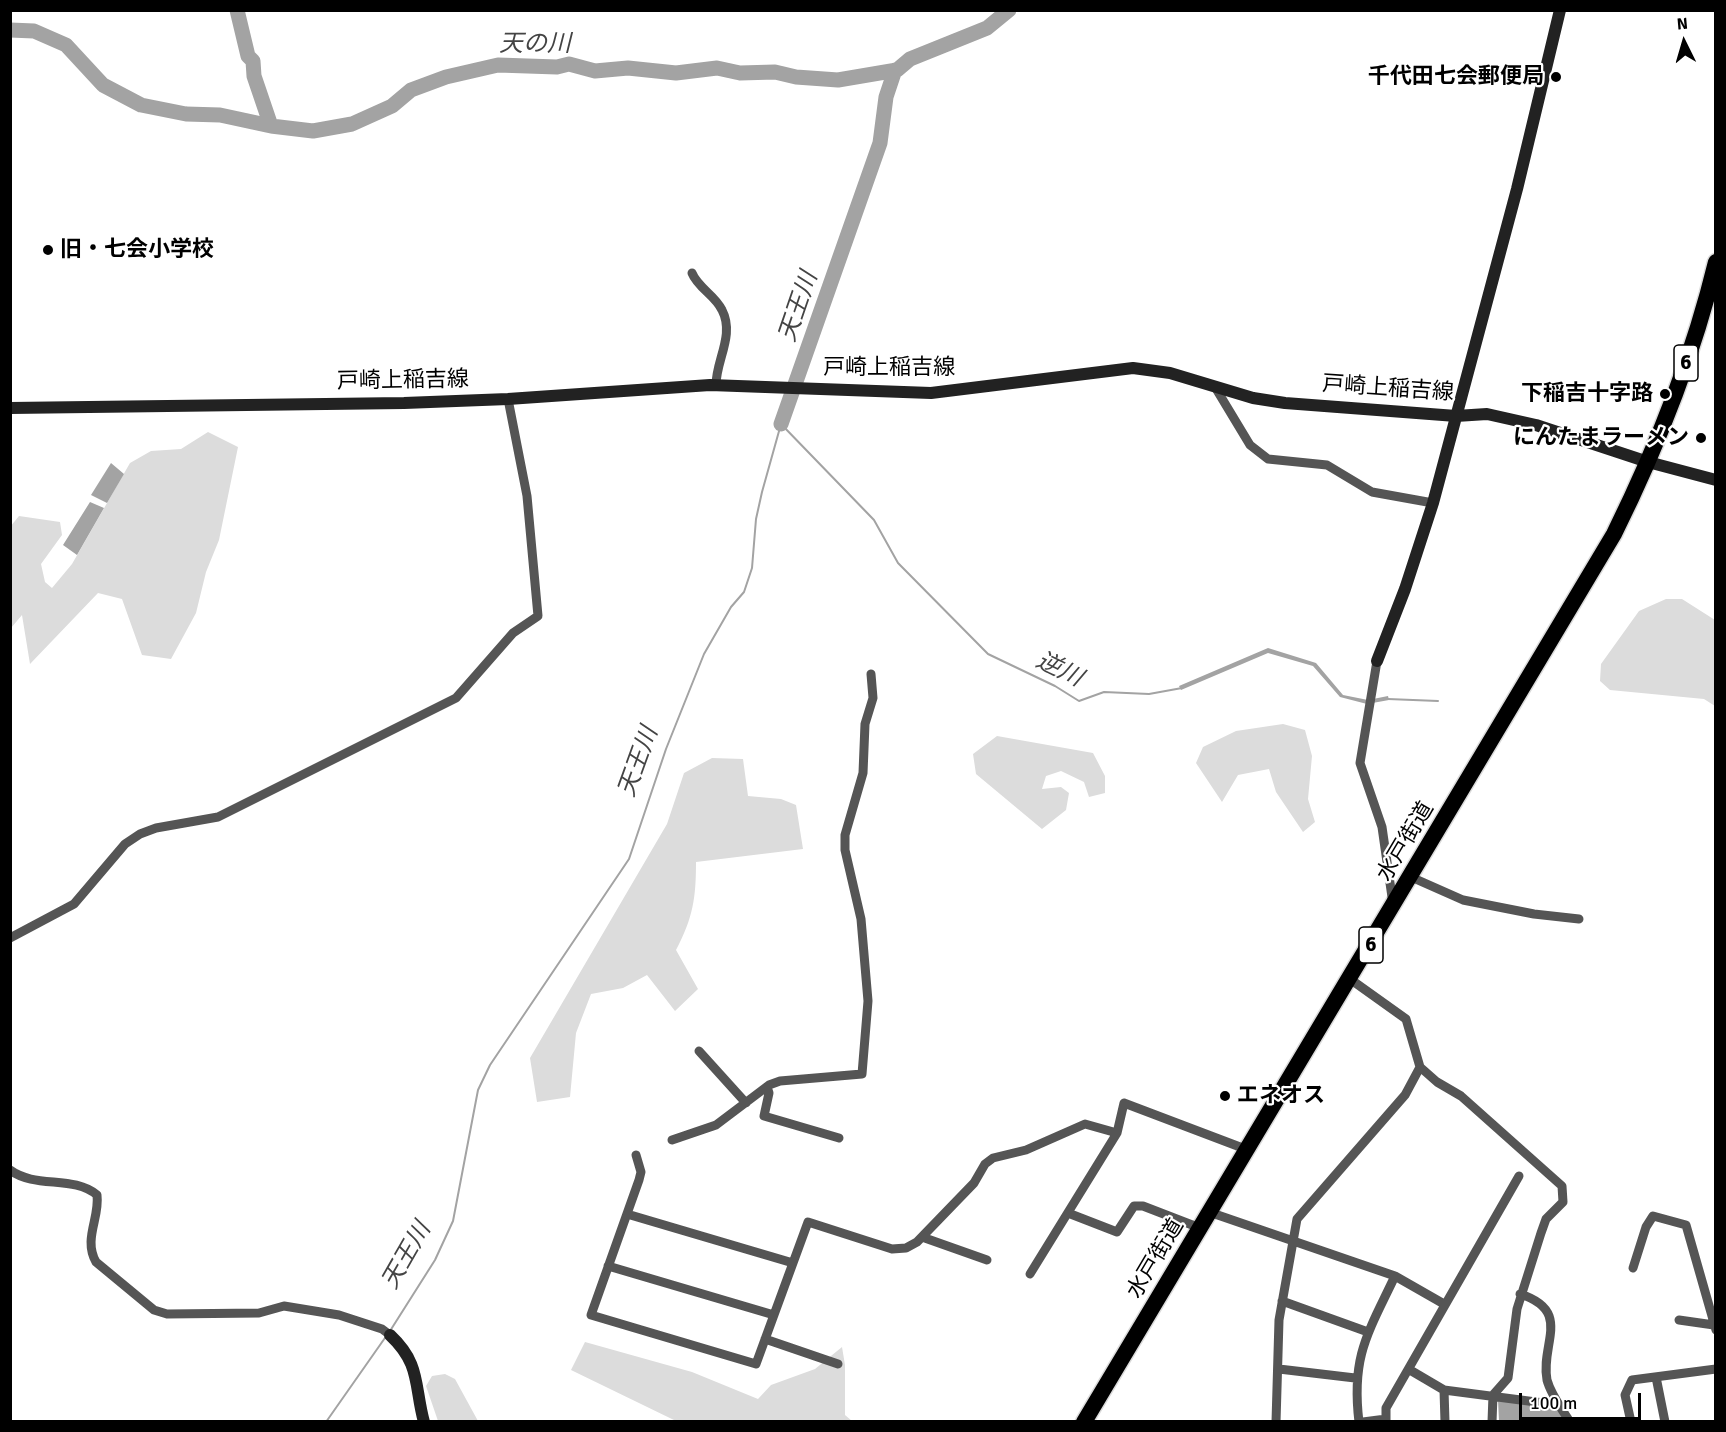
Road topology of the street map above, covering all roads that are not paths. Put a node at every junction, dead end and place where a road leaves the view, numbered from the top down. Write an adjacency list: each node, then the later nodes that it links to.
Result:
1 (1560, 10): 8 (main road)
2 (1716, 262): 9 (highway, 水戸街道 / 6)
3 (692, 273): 4 (street)
4 (716, 385): 5 (main road, 戸崎上稲吉線); 6 (main road, 戸崎上稲吉線)
5 (1215, 387): 8 (main road, 戸崎上稲吉線); 11 (street)
6 (508, 399): 7 (main road, 戸崎上稲吉線); 17 (street)
7 (10, 408)
8 (1455, 416): 9 (main road, 戸崎上稲吉線); 11 (main road)
9 (1648, 462): 10 (main road, 戸崎上稲吉線); 14 (highway, 水戸街道 / 6)
10 (1716, 480)
11 (1432, 503): 12 (main road)
12 (1377, 661): 15 (street)
13 (872, 674): 21 (street)
14 (1411, 878): 15 (highway, 水戸街道 / 6); 16 (street)
15 (1394, 907): 18 (highway, 水戸街道 / 6)
16 (1580, 919)
17 (10, 938)
18 (1350, 979): 20 (street); 26 (highway, 水戸街道 / 6)
19 (699, 1051): 22 (street)
20 (1420, 1066): 35 (street); 42 (street)
21 (767, 1086): 22 (street); 24 (street)
22 (746, 1103): 25 (street)
23 (1117, 1133): 26 (street); 31 (street); 34 (street)
24 (839, 1138)
25 (672, 1140)
26 (1248, 1150): 30 (highway, 水戸街道 / 6)
27 (636, 1155): 32 (street)
28 (10, 1170): 48 (street)
29 (1520, 1176): 44 (street)
30 (1209, 1212): 33 (highway, 水戸街道 / 6); 35 (street)
31 (1068, 1213): 33 (street); 40 (street)
32 (627, 1214): 37 (street); 38 (street)
33 (1200, 1228): 62 (highway, 水戸街道 / 6)
34 (922, 1237): 36 (street); 37 (street)
35 (1293, 1240): 41 (street); 43 (street)
36 (987, 1260)
37 (793, 1263): 45 (street)
38 (608, 1266): 45 (street); 50 (street)
39 (1634, 1268): 47 (street)
40 (1030, 1274)
41 (1395, 1276): 44 (street); 49 (street)
42 (1520, 1294): 58 (street); 59 (street)
43 (1282, 1300): 49 (street); 53 (street)
44 (1444, 1304): 54 (street)
45 (774, 1315): 50 (street)
46 (1679, 1320): 47 (street)
47 (1715, 1328)
48 (386, 1332): 61 (main road)
49 (1368, 1332): 56 (street)
50 (765, 1340): 51 (street)
51 (838, 1364)
52 (1716, 1369): 55 (street)
53 (1279, 1370): 56 (street); 63 (street)
54 (1410, 1370): 57 (street); 60 (street)
55 (1656, 1377): 69 (street); 70 (street)
56 (1355, 1378): 64 (street)
57 (1444, 1390): 58 (street); 66 (street)
58 (1493, 1395): 59 (street); 67 (street)
59 (1559, 1405): 68 (street)
60 (1386, 1420): 65 (street)
61 (424, 1422)
62 (1084, 1422)
63 (1276, 1422)
64 (1359, 1422)
65 (1363, 1422)
66 (1445, 1422)
67 (1492, 1422)
68 (1570, 1422)
69 (1631, 1422)
70 (1665, 1422)

